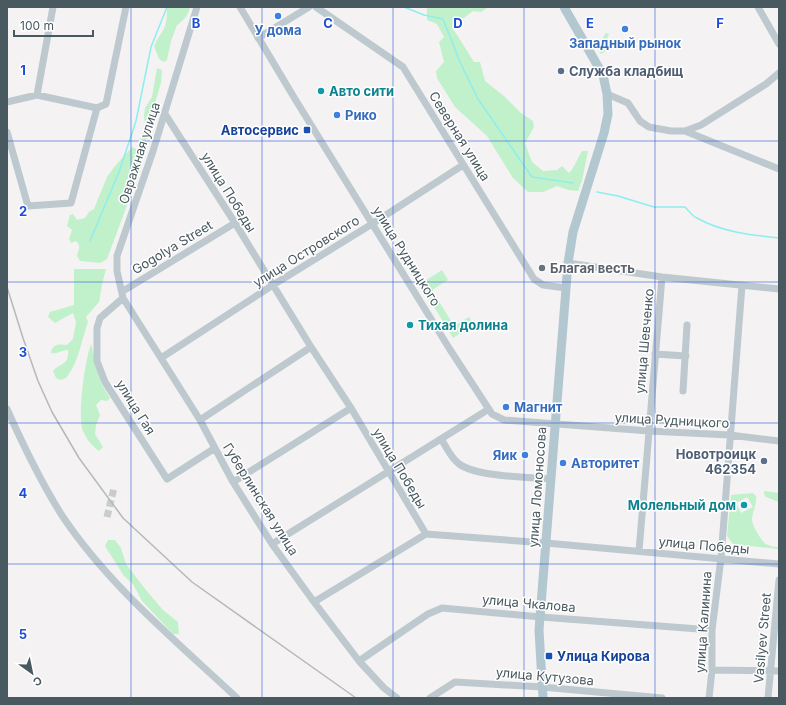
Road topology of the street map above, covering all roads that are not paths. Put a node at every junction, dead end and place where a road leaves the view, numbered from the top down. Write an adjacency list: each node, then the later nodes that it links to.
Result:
1 (53, 7): 15 (street)
2 (126, 7): 17 (street)
3 (197, 7): 10 (street, Овражная улица)
4 (203, 7): 10 (street, Овражная улица)
5 (240, 7): 11 (street, улица Рудницкого)
6 (308, 7): 11 (street)
7 (316, 7): 21 (street, Северная улица)
8 (564, 7): 14 (main road, улица Ломоносова)
9 (758, 7): 12 (street)
10 (194, 17): 18 (street, Овражная улица)
11 (258, 38): 24 (street, улица Рудницкого)
12 (779, 44)
13 (779, 73): 19 (street)
14 (607, 94): 19 (street); 25 (main road, улица Ломоносова)
15 (37, 95): 16 (street); 17 (street)
16 (7, 102)
17 (97, 108): 20 (street)
18 (164, 114): 23 (street, улица Победы); 31 (street, Овражная улица)
19 (685, 131): 22 (street)
20 (7, 132)
21 (463, 165): 24 (street, улица Островского); 29 (street, Северная улица)
22 (779, 169)
23 (235, 223): 27 (street, улица Победы); 31 (street, Gogolya Street)
24 (372, 224): 27 (street, улица Островского); 40 (street, улица Рудницкого)
25 (568, 263): 26 (street); 29 (main road, улица Ломоносова)
26 (662, 277): 28 (street); 34 (street, улица Шевченко)
27 (273, 284): 33 (street, улица Победы); 36 (street, улица Островского)
28 (742, 284): 30 (street); 44 (street, улица Калинина)
29 (566, 288): 42 (main road, улица Ломоносова)
30 (779, 289)
31 (123, 295): 36 (street, Губерлинская улица); 47 (street, улица Гая)
32 (687, 325): 35 (street)
33 (311, 347): 38 (street, улица Победы); 41 (street)
34 (655, 354): 35 (street); 43 (street, улица Шевченко)
35 (686, 356): 37 (street)
36 (161, 358): 41 (street, Губерлинская улица)
37 (683, 391)
38 (350, 408): 48 (street, улица Победы); 50 (street)
39 (7, 409): 66 (street)
40 (489, 409): 42 (street, улица Рудницкого); 45 (street)
41 (200, 420): 47 (street, Губерлинская улица)
42 (555, 424): 43 (street, улица Рудницкого); 49 (main road, улица Ломоносова)
43 (649, 431): 44 (street, улица Рудницкого); 54 (street, улица Шевченко)
44 (730, 435): 46 (street, улица Рудницкого); 55 (street, улица Калинина)
45 (441, 439): 48 (street); 49 (street)
46 (779, 441)
47 (215, 448): 50 (street, Губерлинская улица)
48 (388, 472): 51 (street, улица Победы); 53 (street)
49 (551, 479): 52 (main road, улица Ломоносова)
50 (233, 482): 53 (street, Губерлинская улица)
51 (426, 534): 52 (street, улица Победы); 58 (street)
52 (546, 543): 54 (street, улица Победы); 59 (main road, улица Ломоносова)
53 (272, 544): 58 (street, Губерлинская улица)
54 (639, 551): 55 (street, улица Победы)
55 (721, 558): 56 (street, улица Победы); 60 (street, улица Калинина)
56 (779, 564)
57 (779, 580): 63 (street, Vasilyev Street)
58 (314, 602): 61 (street, Губерлинская улица)
59 (541, 617): 60 (street, улица Чкалова); 61 (street, улица Чкалова); 65 (main road, улица Ломоносова)
60 (712, 630): 62 (street, улица Калинина)
61 (359, 661): 67 (street, Губерлинская улица)
62 (712, 670): 63 (street); 71 (street, улица Калинина)
63 (771, 671): 64 (street); 72 (street, Vasilyev Street)
64 (779, 671)
65 (542, 688): 68 (street, улица Кутузова); 69 (main road, улица Ломоносова); 70 (street, улица Кутузова)
66 (237, 698)
67 (396, 698)
68 (430, 698)
69 (543, 698)
70 (662, 698)
71 (709, 698)
72 (768, 698)

